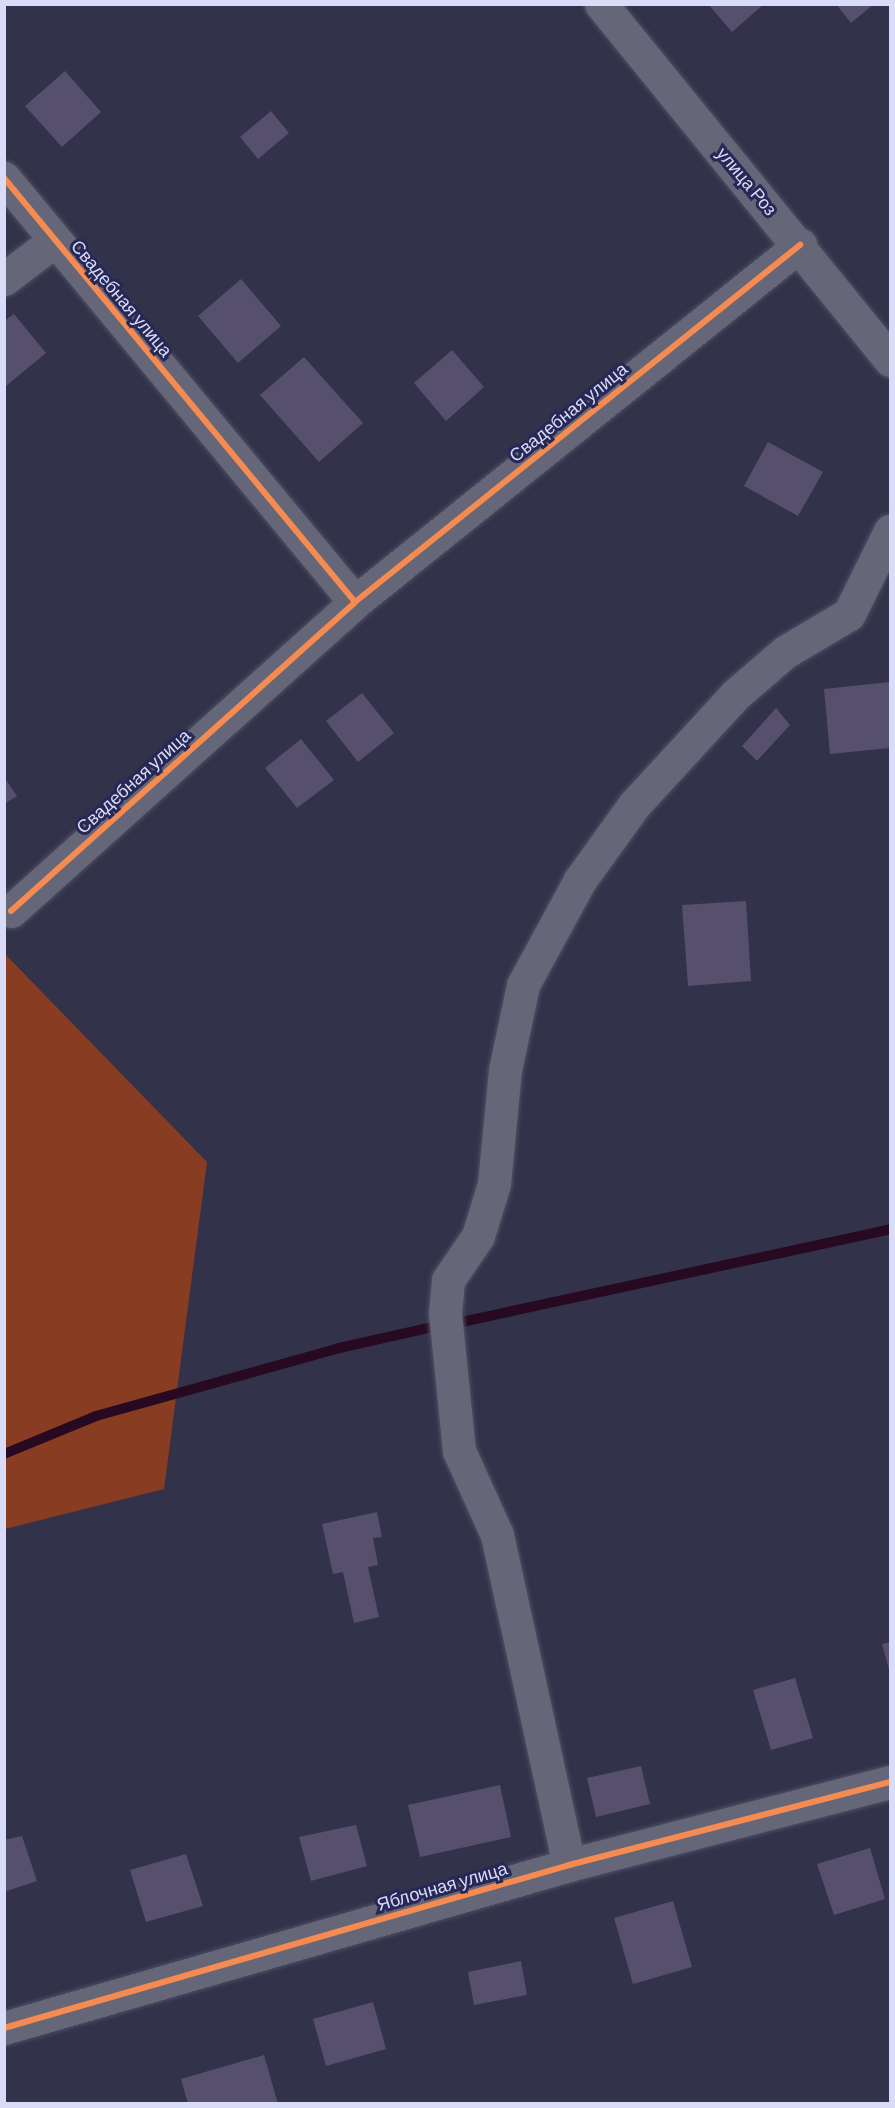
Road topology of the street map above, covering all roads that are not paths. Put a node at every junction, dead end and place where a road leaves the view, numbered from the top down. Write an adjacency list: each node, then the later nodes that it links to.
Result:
1 (601, 4): 4 (street, улица Роз)
2 (4, 178): 3 (street, Свадебная улица)
3 (54, 241): 5 (street); 8 (street, Свадебная улица)
4 (800, 245): 6 (street, улица Роз); 8 (street, Свадебная улица)
5 (4, 279)
6 (891, 360)
7 (891, 531): 11 (street)
8 (355, 602): 9 (street, Свадебная улица)
9 (10, 911)
10 (891, 1782): 11 (street, Яблочная улица)
11 (569, 1865): 12 (street, Яблочная улица)
12 (4, 2028)

